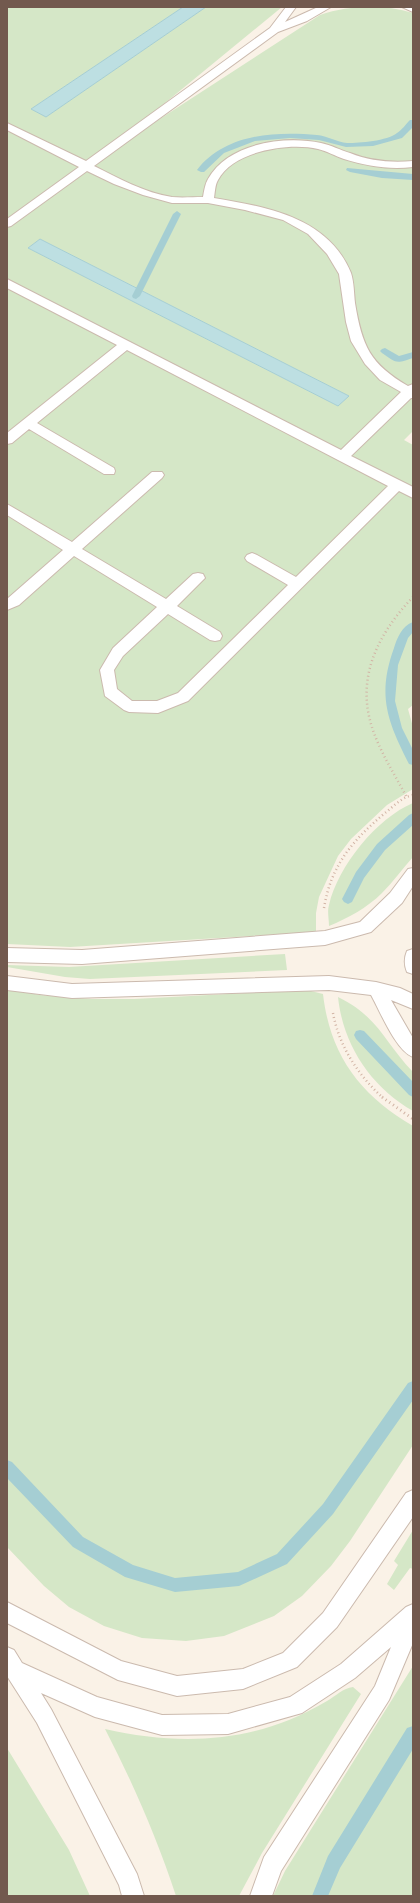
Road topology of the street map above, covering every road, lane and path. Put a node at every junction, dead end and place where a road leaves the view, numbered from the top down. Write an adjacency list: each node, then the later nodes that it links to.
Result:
1 (291, 7): 5 (lane)
2 (326, 7): 5 (lane)
3 (407, 7): 4 (lane)
4 (413, 9)
5 (274, 30): 8 (lane)
6 (7, 126): 8 (lane)
7 (413, 164): 9 (lane)
8 (87, 166): 9 (lane); 10 (lane)
9 (208, 200): 13 (lane)
10 (7, 224)
11 (7, 283): 12 (lane)
12 (126, 344): 14 (lane); 16 (lane)
13 (412, 392): 16 (lane)
14 (28, 423): 15 (lane); 17 (lane)
15 (7, 440)
16 (343, 456): 19 (lane)
17 (109, 470)
18 (157, 475): 22 (lane)
19 (397, 484): 20 (lane); 25 (lane)
20 (413, 493)
21 (7, 509): 22 (lane)
22 (73, 549): 27 (lane); 28 (lane)
23 (252, 558): 25 (lane)
24 (198, 578): 28 (lane)
25 (297, 584): 28 (lane)
26 (413, 597): 31 (path)
27 (7, 605)
28 (167, 606): 29 (lane)
29 (214, 636)
30 (413, 795): 31 (path)
31 (406, 796): 33 (path)
32 (413, 874): 33 (lane)
33 (325, 938): 34 (lane)
34 (7, 955)
35 (413, 956): 36 (lane)
36 (413, 967)
37 (7, 983): 38 (lane)
38 (329, 983): 39 (lane); 42 (path)
39 (376, 989): 40 (lane); 41 (lane)
40 (413, 1002)
41 (413, 1050)
42 (413, 1119)
43 (413, 1500): 44 (lane)
44 (7, 1612)
45 (413, 1614): 47 (lane)
46 (413, 1619): 49 (lane)
47 (11, 1664): 48 (lane)
48 (133, 1896)
49 (261, 1896)

